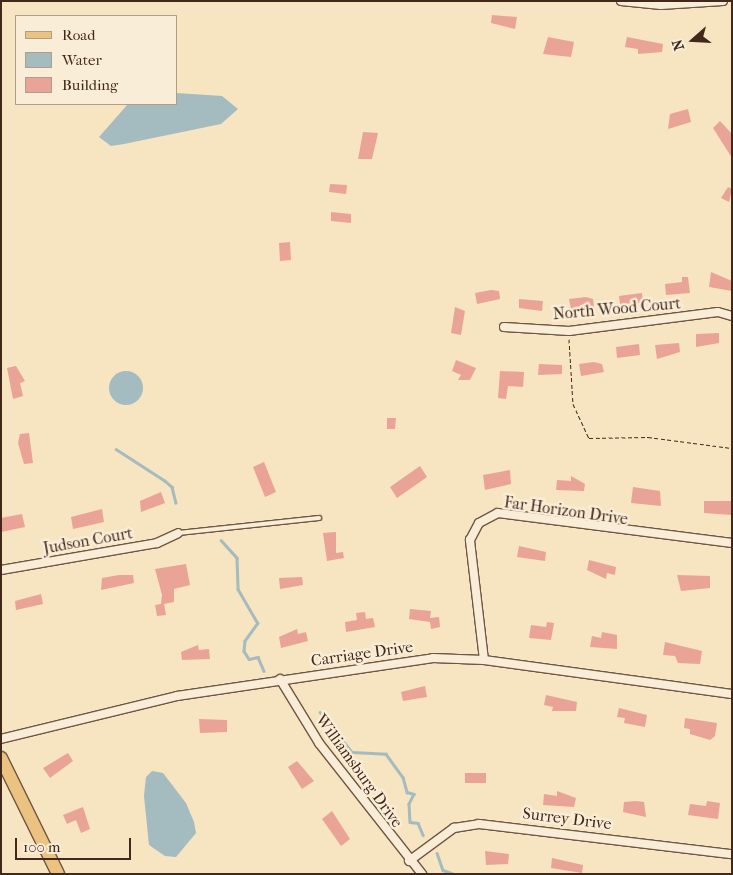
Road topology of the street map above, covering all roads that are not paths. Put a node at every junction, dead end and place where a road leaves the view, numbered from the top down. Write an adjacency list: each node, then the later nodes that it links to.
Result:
1 (621, 1): 3 (street)
2 (724, 1): 3 (street)
3 (626, 2)
4 (732, 316): 5 (street, North Wood Court)
5 (504, 327)
6 (319, 518): 7 (lane)
7 (178, 533): 9 (street, Judson Court)
8 (732, 543): 10 (street, Far Horizon Drive)
9 (1, 570)
10 (484, 660): 11 (street, Carriage Drive); 12 (street, Carriage Drive)
11 (280, 679): 13 (street, Carriage Drive); 16 (street, Williamsburg Drive)
12 (732, 694)
13 (1, 739)
14 (1, 758): 17 (main road)
15 (732, 854): 16 (street, Surrey Drive)
16 (409, 860): 18 (street, Williamsburg Drive)
17 (58, 874)
18 (422, 874)

